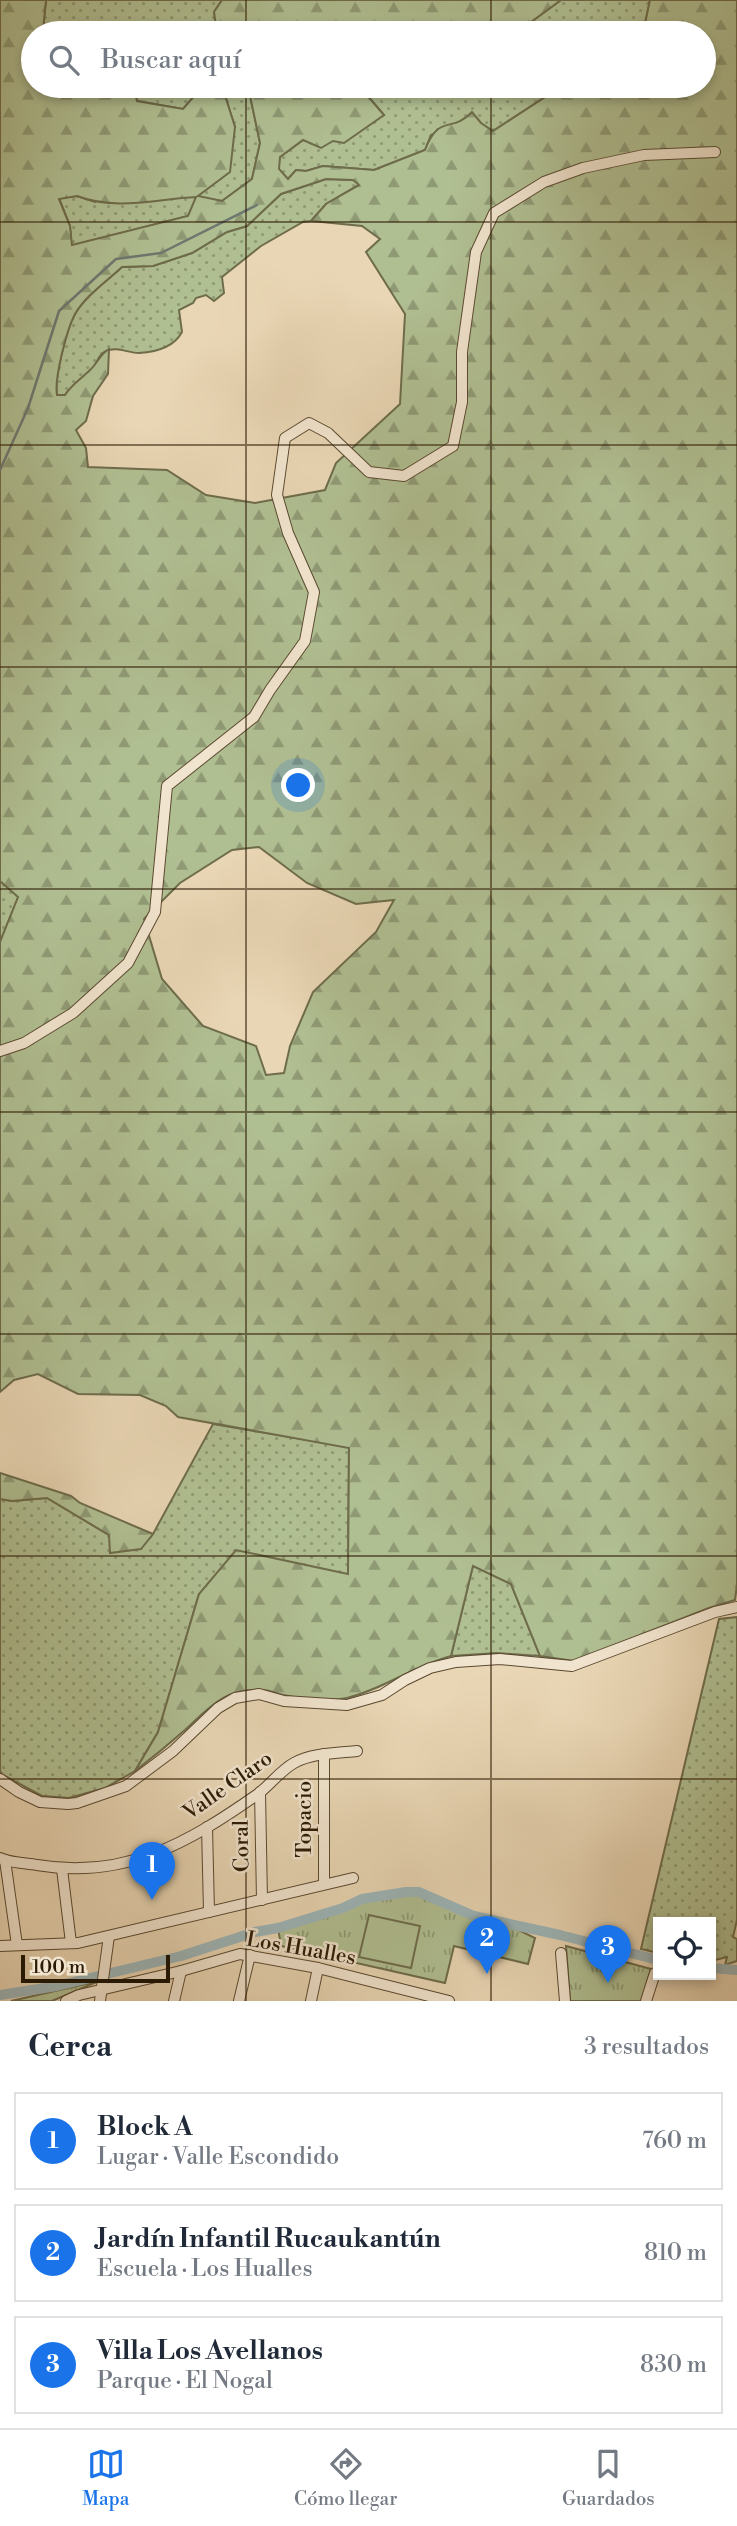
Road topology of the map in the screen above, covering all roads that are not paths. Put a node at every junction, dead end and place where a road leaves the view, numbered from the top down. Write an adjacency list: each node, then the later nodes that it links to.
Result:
1 (715, 152): 2 (street)
2 (0, 1051)
3 (737, 1607): 6 (street)
4 (357, 1751): 5 (street, Valle Claro)
5 (324, 1754): 7 (street, Valle Claro); 12 (street, Topacio)
6 (0, 1779)
7 (260, 1792): 8 (street, Valle Claro); 13 (street, Coral)
8 (207, 1827): 10 (street, Valle Claro); 14 (street)
9 (2, 1859): 10 (street, Valle Claro); 17 (street)
10 (61, 1869): 16 (street)
11 (353, 1878): 12 (street)
12 (324, 1884): 13 (street)
13 (262, 1900): 14 (street)
14 (209, 1912): 15 (street)
15 (109, 1936): 16 (street); 24 (street)
16 (71, 1943): 17 (street)
17 (17, 1945): 18 (street)
18 (0, 1946)
19 (561, 1953): 30 (street)
20 (250, 1955): 21 (street, Los Hualles); 22 (street, Los Hualles); 27 (street)
21 (318, 1968): 28 (street); 29 (street, Los Hualles)
22 (181, 1971): 24 (street, Los Hualles); 26 (street)
23 (653, 1979): 31 (street)
24 (101, 1996): 25 (street, Los Hualles)
25 (66, 2001)
26 (174, 2001)
27 (239, 2001)
28 (311, 2001)
29 (449, 2001)
30 (565, 2001)
31 (646, 2001)

